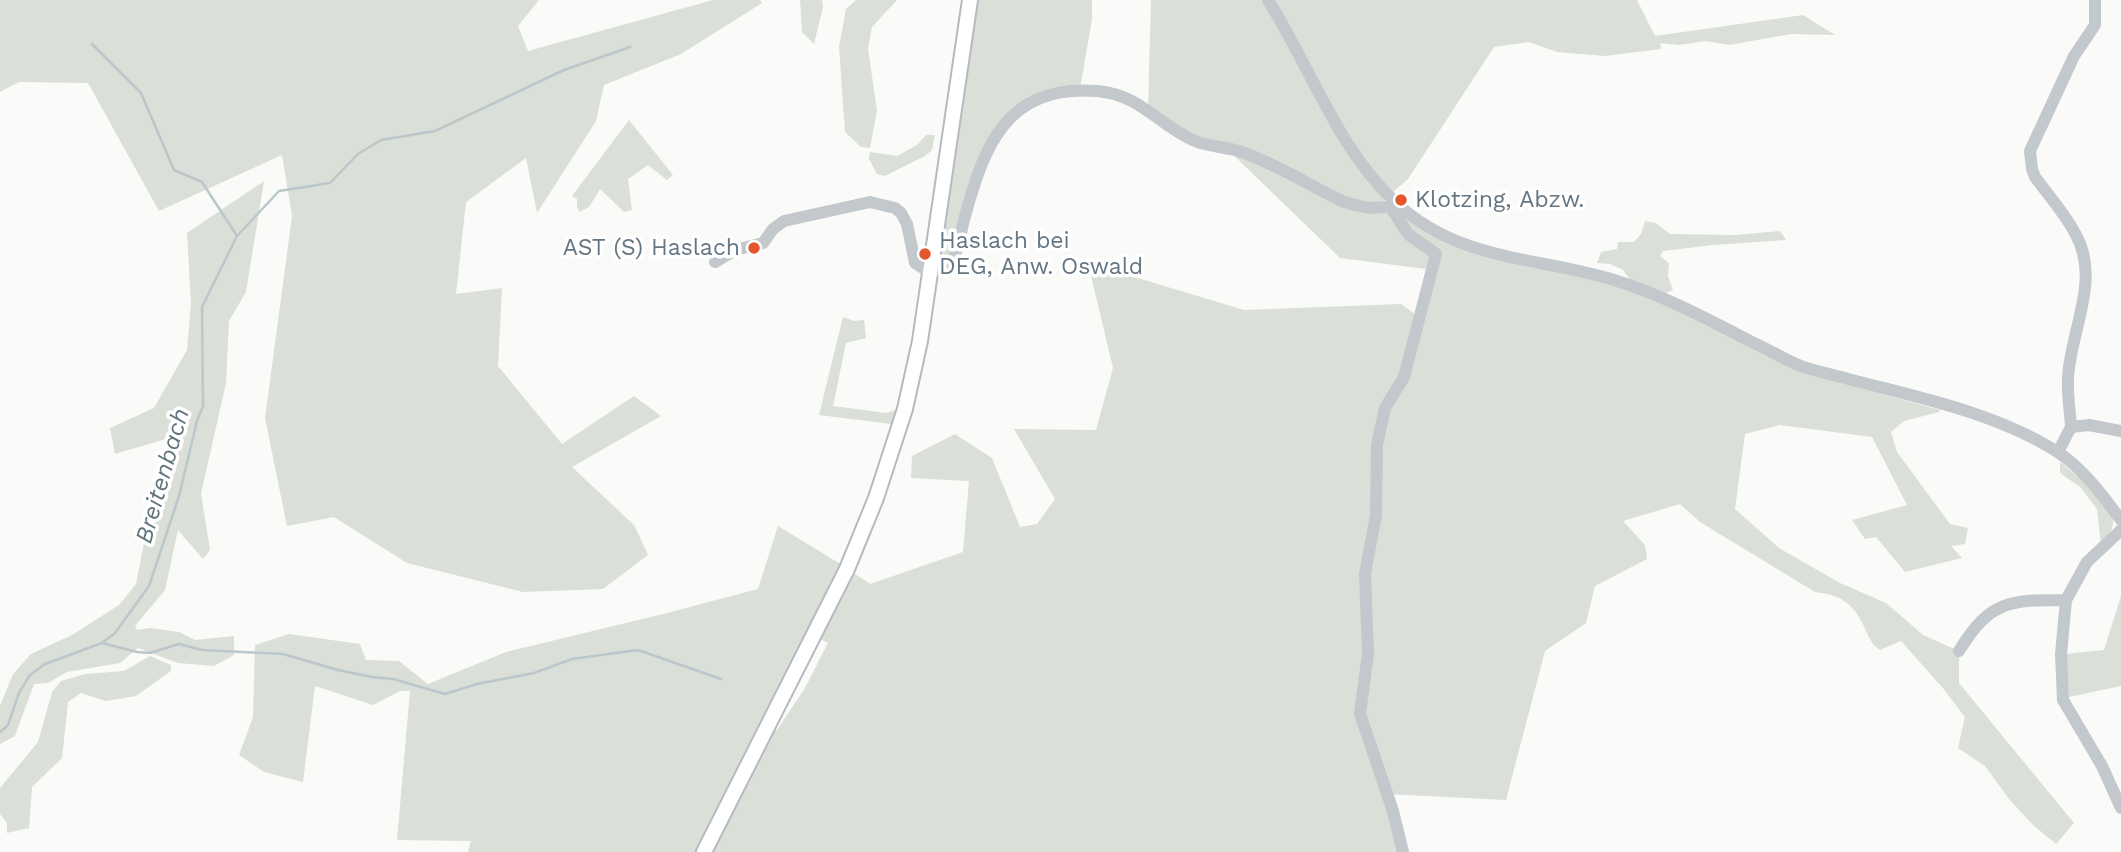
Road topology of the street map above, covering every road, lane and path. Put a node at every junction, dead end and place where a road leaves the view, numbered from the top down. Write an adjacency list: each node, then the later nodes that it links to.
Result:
1 (970, 0): 6 (main road)
2 (1268, 0): 4 (street)
3 (2095, 0): 7 (street)
4 (1392, 203): 6 (street); 9 (street); 16 (street)
5 (715, 262): 6 (street)
6 (929, 272): 15 (main road)
7 (2071, 427): 8 (street); 9 (street)
8 (2121, 431)
9 (2058, 452): 10 (street)
10 (2121, 520)
11 (2121, 530): 12 (street)
12 (2066, 600): 13 (street); 14 (street)
13 (1959, 651)
14 (2121, 808)
15 (704, 852)
16 (1403, 852)

